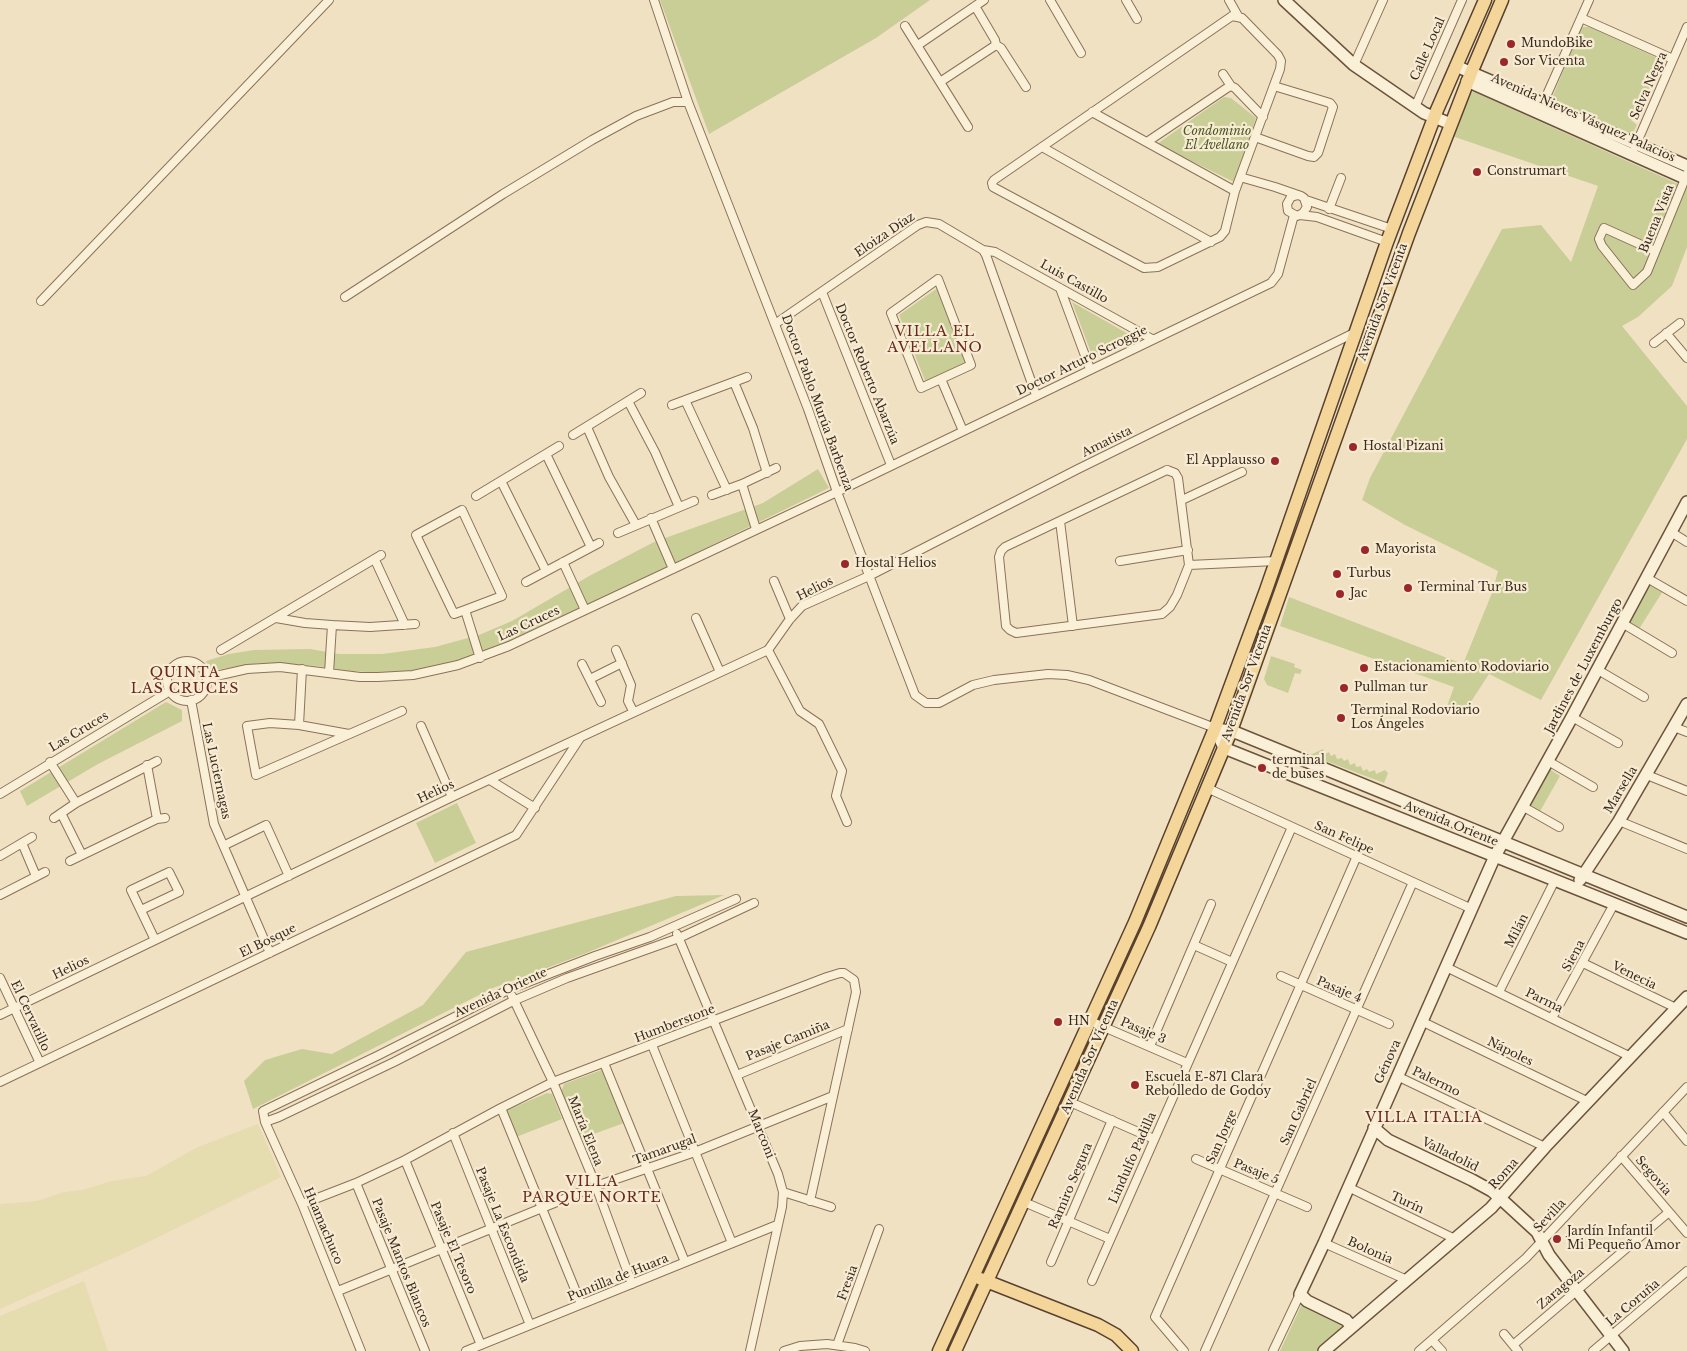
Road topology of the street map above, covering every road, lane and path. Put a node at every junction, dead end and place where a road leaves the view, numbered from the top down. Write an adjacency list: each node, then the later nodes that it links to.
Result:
1 (329, 0): 62 (street)
2 (654, 0): 31 (street, Doctor Pablo Murúa Barbenza)
3 (984, 0): 13 (street)
4 (1050, 0): 21 (street)
5 (1126, 0): 16 (street)
6 (1229, 0): 14 (street)
7 (1285, 0): 23 (street)
8 (1383, 0): 23 (street)
9 (1462, 0): 32 (street, Calle Local)
10 (1485, 0): 24 (main road, Avenida Sor Vicenta)
11 (1502, 0): 26 (main road, Avenida Sor Vicenta)
12 (1589, 0): 15 (street)
13 (975, 6): 19 (street); 20 (street)
14 (1238, 16): 29 (street); 34 (street)
15 (1581, 18): 22 (street); 33 (street)
16 (1137, 19)
17 (905, 26): 19 (street)
18 (1687, 27): 22 (street, Selva Negra)
19 (918, 45): 27 (street)
20 (996, 45): 27 (street); 30 (street)
21 (1080, 53)
22 (1673, 59): 42 (street, Selva Negra)
23 (1354, 65): 32 (street)
24 (1456, 66): 26 (main road); 36 (main road, Avenida Sor Vicenta)
25 (1224, 74): 28 (street)
26 (1469, 77): 33 (street, Avenida Nieves Vásquez Palacios); 37 (main road, Avenida Sor Vicenta)
27 (940, 82): 38 (street)
28 (1231, 86): 35 (street); 40 (street)
29 (1274, 86): 35 (street); 39 (street)
30 (1026, 87)
31 (688, 102): 61 (street); 64 (street, Doctor Pablo Murúa Barbenza)
32 (1415, 107): 36 (street)
33 (1541, 109): 42 (street, Avenida Nieves Vásquez Palacios)
34 (1092, 112): 40 (street); 41 (street)
35 (1263, 117): 39 (street)
36 (1434, 118): 37 (street); 53 (main road, Avenida Sor Vicenta)
37 (1451, 124): 58 (main road, Avenida Sor Vicenta)
38 (968, 128)
39 (1255, 137): 44 (street)
40 (1147, 142): 47 (street)
41 (1042, 147): 54 (street); 54 (street)
42 (1634, 149): 43 (street, Avenida Nieves Vásquez Palacios)
43 (1687, 174): 57 (street, Buena Vista)
44 (1240, 177): 46 (street); 47 (street)
45 (1341, 178): 51 (street)
46 (1276, 187): 48 (street); 50 (street)
47 (1235, 191): 54 (street)
48 (1298, 195): 49 (street); 50 (street)
49 (1306, 200): 51 (street); 52 (street, Doctor Arturo Scroggie)
50 (1287, 204): 52 (street)
51 (1329, 208): 53 (street)
52 (1297, 215): 55 (street); 67 (street, Doctor Arturo Scroggie)
53 (1392, 229): 55 (main road, Avenida Sor Vicenta); 58 (main road)
54 (1211, 242)
55 (1387, 242): 65 (main road, Avenida Sor Vicenta)
56 (983, 250): 59 (street, Luis Castillo); 60 (street, Eloiza Díaz); 77 (street)
57 (1656, 251): 57 (street, Buena Vista)
58 (1401, 254): 75 (main road, Avenida Sor Vicenta)
59 (1060, 288): 67 (street, Luis Castillo); 71 (street)
60 (822, 292): 64 (street, Eloiza Díaz); 86 (street, Doctor Roberto Abarzúa)
61 (345, 297)
62 (41, 301)
63 (1680, 322): 66 (street)
64 (775, 324): 93 (street, Doctor Pablo Murúa Barbenza)
65 (1356, 332): 70 (main road, Avenida Sor Vicenta); 117 (street, Amatista)
66 (1666, 334): 68 (street); 69 (street)
67 (1152, 339): 71 (street, Doctor Arturo Scroggie)
68 (1654, 343)
69 (1687, 358)
70 (1345, 364): 75 (main road); 111 (main road, Avenida Sor Vicenta)
71 (1090, 369): 77 (street, Doctor Arturo Scroggie)
72 (747, 377): 74 (street)
73 (941, 379): 73 (street); 82 (street)
74 (734, 382): 78 (street); 89 (street)
75 (1352, 389): 121 (main road, Avenida Sor Vicenta)
76 (641, 393): 79 (street)
77 (1036, 395): 82 (street, Doctor Arturo Scroggie)
78 (685, 400): 80 (street); 92 (street)
79 (628, 401): 81 (street); 99 (street)
80 (672, 405)
81 (586, 426): 83 (street); 102 (street)
82 (964, 430): 86 (street, Doctor Arturo Scroggie)
83 (573, 435)
84 (559, 446): 85 (street)
85 (546, 454): 90 (street); 108 (street)
86 (891, 465): 93 (street, Doctor Arturo Scroggie)
87 (776, 468): 89 (street)
88 (1242, 472): 96 (street)
89 (767, 473): 91 (street)
90 (501, 481): 95 (street); 115 (street)
91 (742, 484): 92 (street); 103 (street)
92 (727, 490): 94 (street)
93 (837, 492): 103 (street, Las Cruces); 117 (street, Doctor Pablo Murúa Barbenza)
94 (712, 495)
95 (476, 496)
96 (1182, 500): 101 (street); 109 (street)
97 (694, 501): 99 (street)
98 (1687, 502): 104 (street, Jardines de Luxemburgo)
99 (679, 507): 100 (street)
100 (651, 518): 102 (street); 114 (street)
101 (1060, 521): 132 (street); 132 (street)
102 (636, 525): 105 (street)
103 (756, 529): 114 (street, Las Cruces)
104 (1671, 532): 106 (street); 118 (street, Jardines de Luxemburgo)
105 (618, 533)
106 (1687, 542)
107 (600, 543): 108 (street)
108 (591, 547): 112 (street)
109 (1188, 550): 110 (street); 113 (street)
110 (1120, 561)
111 (1276, 561): 113 (street); 116 (main road, Avenida Sor Vicenta)
112 (563, 562): 115 (street); 124 (street)
113 (1189, 565): 132 (street)
114 (673, 568): 124 (street, Las Cruces)
115 (546, 571): 120 (street)
116 (1272, 574): 121 (main road); 158 (main road, Avenida Sor Vicenta)
117 (869, 576): 127 (street, Helios); 150 (street, Doctor Pablo Murúa Barbenza)
118 (1647, 578): 122 (street); 128 (street, Jardines de Luxemburgo)
119 (774, 581): 127 (street)
120 (526, 582)
121 (1281, 590): 159 (main road, Avenida Sor Vicenta)
122 (1687, 601)
123 (465, 610): 123 (street); 137 (street)
124 (585, 610): 137 (street, Las Cruces)
125 (276, 618): 130 (street); 131 (street); 133 (street)
126 (696, 618): 142 (street)
127 (790, 619): 135 (street, Helios)
128 (1622, 623): 136 (street); 141 (street, Jardines de Luxemburgo)
129 (416, 624): 131 (street)
130 (332, 625): 131 (street); 143 (street)
131 (405, 625)
132 (1073, 626)
133 (221, 650)
134 (616, 650): 138 (street)
135 (768, 650): 142 (street, Helios); 186 (street)
136 (1672, 653)
137 (480, 658): 143 (street, Las Cruces)
138 (622, 663): 145 (street); 153 (street)
139 (582, 664): 145 (street)
140 (302, 669): 143 (street, Las Cruces); 144 (street, Las Cruces); 155 (street)
141 (1598, 670): 147 (street); 154 (street, Jardines de Luxemburgo)
142 (720, 672): 153 (street, Helios)
143 (329, 673)
144 (207, 678): 146 (street); 148 (street)
145 (590, 679): 149 (street)
146 (170, 691): 148 (street); 168 (street, Las Cruces)
147 (1644, 697)
148 (191, 700): 192 (street, Las Luciernagas)
149 (601, 702)
150 (932, 704): 158 (street, Avenida Oriente)
151 (1687, 704): 157 (street, Marsella)
152 (402, 711): 161 (street)
153 (633, 712): 162 (street, Helios)
154 (1572, 717): 163 (street); 167 (street, Jardines de Luxemburgo)
155 (299, 725): 161 (street); 161 (street)
156 (421, 726): 178 (street)
157 (1674, 727): 160 (street); 171 (street, Marsella)
158 (1215, 728): 159 (street, Avenida Oriente); 164 (street); 237 (main road, Avenida Sor Vicenta)
159 (1231, 731): 164 (main road, Avenida Sor Vicenta); 165 (street, Avenida Oriente)
160 (1687, 732)
161 (349, 734)
162 (581, 736): 172 (street, Helios); 181 (street, El Bosque)
163 (1618, 743)
164 (1224, 748): 170 (street, Avenida Oriente); 174 (main road, Avenida Sor Vicenta)
165 (1293, 756): 170 (street); 177 (street, Avenida Oriente)
166 (157, 761): 169 (street)
167 (1548, 761): 173 (street); 180 (street, Jardines de Luxemburgo)
168 (50, 762): 176 (street, Las Cruces); 179 (street)
169 (147, 766): 179 (street); 194 (street)
170 (1288, 774): 182 (street, Avenida Oriente)
171 (1647, 775): 175 (street); 185 (street, Marsella)
172 (490, 780): 178 (street, Helios); 181 (street)
173 (1593, 787)
174 (1207, 788): 187 (street, San Felipe); 240 (main road, Avenida Sor Vicenta)
175 (1687, 791)
176 (0, 794)
177 (1390, 796): 182 (street); 190 (street, Avenida Oriente)
178 (452, 797): 202 (street, Helios)
179 (76, 802): 183 (street)
180 (1522, 806): 188 (street); 190 (street, Jardines de Luxemburgo)
181 (535, 808): 220 (street, El Bosque)
182 (1378, 809): 197 (street, Avenida Oriente)
183 (61, 813): 184 (street); 194 (street)
184 (54, 818)
185 (1619, 821): 193 (street); 200 (street, Marsella)
186 (847, 822)
187 (1292, 826): 196 (street, San Felipe); 221 (street, Lindulfo Padilla)
188 (1558, 827)
189 (32, 837): 191 (street)
190 (1502, 841): 197 (street, Génova); 200 (street, Avenida Oriente)
191 (22, 843): 195 (street); 201 (street)
192 (225, 845): 202 (street); 207 (street, Las Luciernagas)
193 (1687, 849)
194 (82, 855): 198 (street)
195 (0, 856)
196 (1357, 856): 204 (street, San Felipe); 226 (street, San Jorge)
197 (1495, 856): 203 (street, Avenida Oriente); 212 (street, Génova)
198 (70, 861)
199 (45, 872): 201 (street)
200 (1583, 874): 205 (street, Marsella); 214 (street, Avenida Oriente)
201 (36, 876): 206 (street)
202 (289, 876): 207 (street, Helios)
203 (1555, 880): 205 (street, Avenida Oriente); 228 (street, Milán)
204 (1413, 882): 212 (street, San Felipe); 233 (street, San Gabriel)
205 (1576, 888): 211 (street, Avenida Oriente)
206 (0, 895)
207 (246, 896): 218 (street, Helios); 220 (street, Las Luciernagas)
208 (736, 899): 215 (street, Avenida Oriente)
209 (754, 903): 217 (street, Avenida Oriente)
210 (1211, 904): 219 (street)
211 (1614, 904): 216 (street, Avenida Oriente); 222 (street, Siena)
212 (1472, 909): 223 (street, Génova)
213 (141, 910): 213 (street); 218 (street)
214 (1687, 916)
215 (676, 927): 217 (street, Marconi); 227 (street, Avenida Oriente)
216 (1687, 933)
217 (678, 938): 230 (street, Avenida Oriente); 236 (street, Marconi)
218 (155, 940): 231 (street, Helios)
219 (1194, 945): 221 (street); 243 (street)
220 (270, 953): 245 (street, El Bosque)
221 (1232, 962): 247 (street, Lindulfo Padilla)
222 (1583, 963): 232 (street, Venecia); 235 (street, Siena)
223 (1446, 967): 228 (street, Parma); 238 (street, Génova)
224 (1281, 976): 226 (street, Pasaje 4)
225 (0, 978): 231 (street, El Cervatillo)
226 (1300, 986): 233 (street, Pasaje 4); 272 (street, San Jorge)
227 (510, 989): 230 (street, María Elena); 257 (street, Avenida Oriente)
228 (1499, 992): 235 (street, Parma)
229 (1687, 997): 232 (street, Roma)
230 (513, 1001): 251 (street, María Elena); 260 (street, Avenida Oriente)
231 (15, 1008): 234 (street, Helios); 245 (street, El Cervatillo)
232 (1676, 1008): 244 (street, Roma)
233 (1357, 1009): 239 (street, Pasaje 4); 277 (street, San Gabriel)
234 (0, 1015)
235 (1552, 1018): 244 (street, Parma)
236 (714, 1020): 241 (street, Humberstone); 242 (street, Humberstone); 248 (street, Marconi)
237 (1090, 1022): 240 (street, Pasaje 3); 301 (main road, Avenida Sor Vicenta)
238 (1422, 1022): 249 (street, Génova); 255 (street, Nápoles)
239 (1388, 1024)
240 (1104, 1027): 243 (street, Pasaje 3); 254 (main road, Avenida Sor Vicenta)
241 (848, 1029): 248 (street, Pasaje Camiña); 253 (street, Humberstone)
242 (652, 1044): 246 (street, Humberstone); 267 (street)
243 (1150, 1046): 247 (street, Pasaje 3)
244 (1631, 1057): 255 (street, Roma)
245 (40, 1063): 250 (street, El Bosque)
246 (604, 1063): 251 (street, Humberstone); 271 (street)
247 (1188, 1063): 264 (street, Lindulfo Padilla)
248 (737, 1074): 261 (street, Marconi)
249 (1397, 1076): 262 (street, Génova); 266 (street, Palermo)
250 (0, 1082)
251 (553, 1082): 256 (street, Humberstone); 274 (street, María Elena)
252 (1687, 1086): 258 (street, Sevilla)
253 (833, 1096): 261 (street, Tamarugal); 279 (street, Humberstone)
254 (1070, 1102): 259 (street); 280 (main road, Avenida Sor Vicenta)
255 (1589, 1102): 266 (street, Roma)
256 (501, 1108): 263 (street, Humberstone); 284 (street)
257 (263, 1111): 260 (street, Huamachuco)
258 (1663, 1112): 265 (street); 268 (street, Sevilla)
259 (1112, 1120): 264 (street); 286 (street, Ramiro Segura)
260 (265, 1122): 281 (street, Huamachuco)
261 (758, 1126): 267 (street, Tamarugal); 276 (street, Marconi)
262 (1374, 1128): 275 (street, Génova); 278 (street, Valladolid)
263 (453, 1133): 270 (street, Humberstone); 288 (street, Pasaje La Escondida)
264 (1154, 1139): 292 (street, Lindulfo Padilla)
265 (1687, 1141)
266 (1545, 1147): 278 (street, Roma)
267 (696, 1152): 271 (street, Tamarugal); 294 (street)
268 (1621, 1156): 285 (street, Segovia); 293 (street, Sevilla)
269 (1196, 1159): 272 (street, Pasaje 5)
270 (405, 1160): 273 (street, Humberstone); 296 (street, Pasaje El Tesoro)
271 (647, 1170): 274 (street, Tamarugal); 297 (street)
272 (1220, 1170): 277 (street, Pasaje 5); 327 (street, San Jorge)
273 (356, 1183): 281 (street, Humberstone); 299 (street, Pasaje Mantos Blancos)
274 (596, 1186): 284 (street, Tamarugal); 305 (street, María Elena)
275 (1348, 1187): 291 (street, Turín); 295 (street, Génova)
276 (782, 1192): 279 (street); 287 (street, Marconi)
277 (1276, 1192): 283 (street, Pasaje 5); 328 (street, San Gabriel)
278 (1500, 1198): 291 (street, Roma); 293 (street, Valladolid)
279 (810, 1201): 282 (street)
280 (1024, 1202): 286 (street); 303 (main road, Avenida Sor Vicenta)
281 (302, 1204): 306 (street, Huamachuco)
282 (831, 1207)
283 (1307, 1207)
284 (543, 1208): 288 (street, Tamarugal); 309 (street)
285 (1669, 1212): 290 (street, Segovia); 307 (street, Zaragoza)
286 (1069, 1220): 292 (street); 298 (street, Ramiro Segura)
287 (777, 1225): 294 (street, Puntilla de Huara); 321 (street, Marconi)
288 (492, 1228): 296 (street, Tamarugal); 310 (street, Pasaje La Escondida)
289 (879, 1229): 316 (street, Fresia)
290 (1687, 1233)
291 (1455, 1238): 302 (street, Roma)
292 (1110, 1239): 304 (street, Lindulfo Padilla)
293 (1542, 1241): 307 (street, Valladolid); 314 (street, Sevilla)
294 (732, 1243): 297 (street, Puntilla de Huara)
295 (1324, 1243): 302 (street, Bolonia); 308 (street, Génova)
296 (441, 1249): 299 (street, Tamarugal); 315 (street, Pasaje El Tesoro)
297 (686, 1262): 305 (street, Puntilla de Huara)
298 (1051, 1262)
299 (392, 1269): 306 (street, Tamarugal); 319 (street, Pasaje Mantos Blancos)
300 (1687, 1271): 313 (street, La Coruña)
301 (974, 1276): 303 (main road); 324 (main road, Avenida Sor Vicenta)
302 (1407, 1280): 311 (street, Roma)
303 (988, 1281): 325 (main road, Avenida Sor Vicenta); 326 (main road)
304 (1092, 1281)
305 (632, 1284): 309 (street, Puntilla de Huara)
306 (338, 1291): 318 (street, Huamachuco)
307 (1576, 1291): 313 (street, Valladolid); 317 (street, Zaragoza)
308 (1304, 1298): 311 (street); 329 (street, Génova)
309 (582, 1304): 310 (street, Puntilla de Huara)
310 (530, 1325): 315 (street, Puntilla de Huara)
311 (1352, 1327): 330 (street, Roma)
312 (1504, 1334): 317 (street)
313 (1612, 1336): 333 (street, La Coruña); 334 (street, Valladolid)
314 (1432, 1340): 331 (street, Sevilla); 332 (street)
315 (481, 1344): 320 (street, Puntilla de Huara)
316 (837, 1344): 322 (street); 323 (street)
317 (1515, 1348)
318 (361, 1351)
319 (424, 1351)
320 (466, 1351)
321 (750, 1351)
322 (784, 1351)
323 (865, 1351)
324 (939, 1351)
325 (955, 1351)
326 (1132, 1351)
327 (1184, 1351)
328 (1205, 1351)
329 (1273, 1351)
330 (1324, 1351)
331 (1418, 1351)
332 (1442, 1351)
333 (1593, 1351)
334 (1623, 1351)

